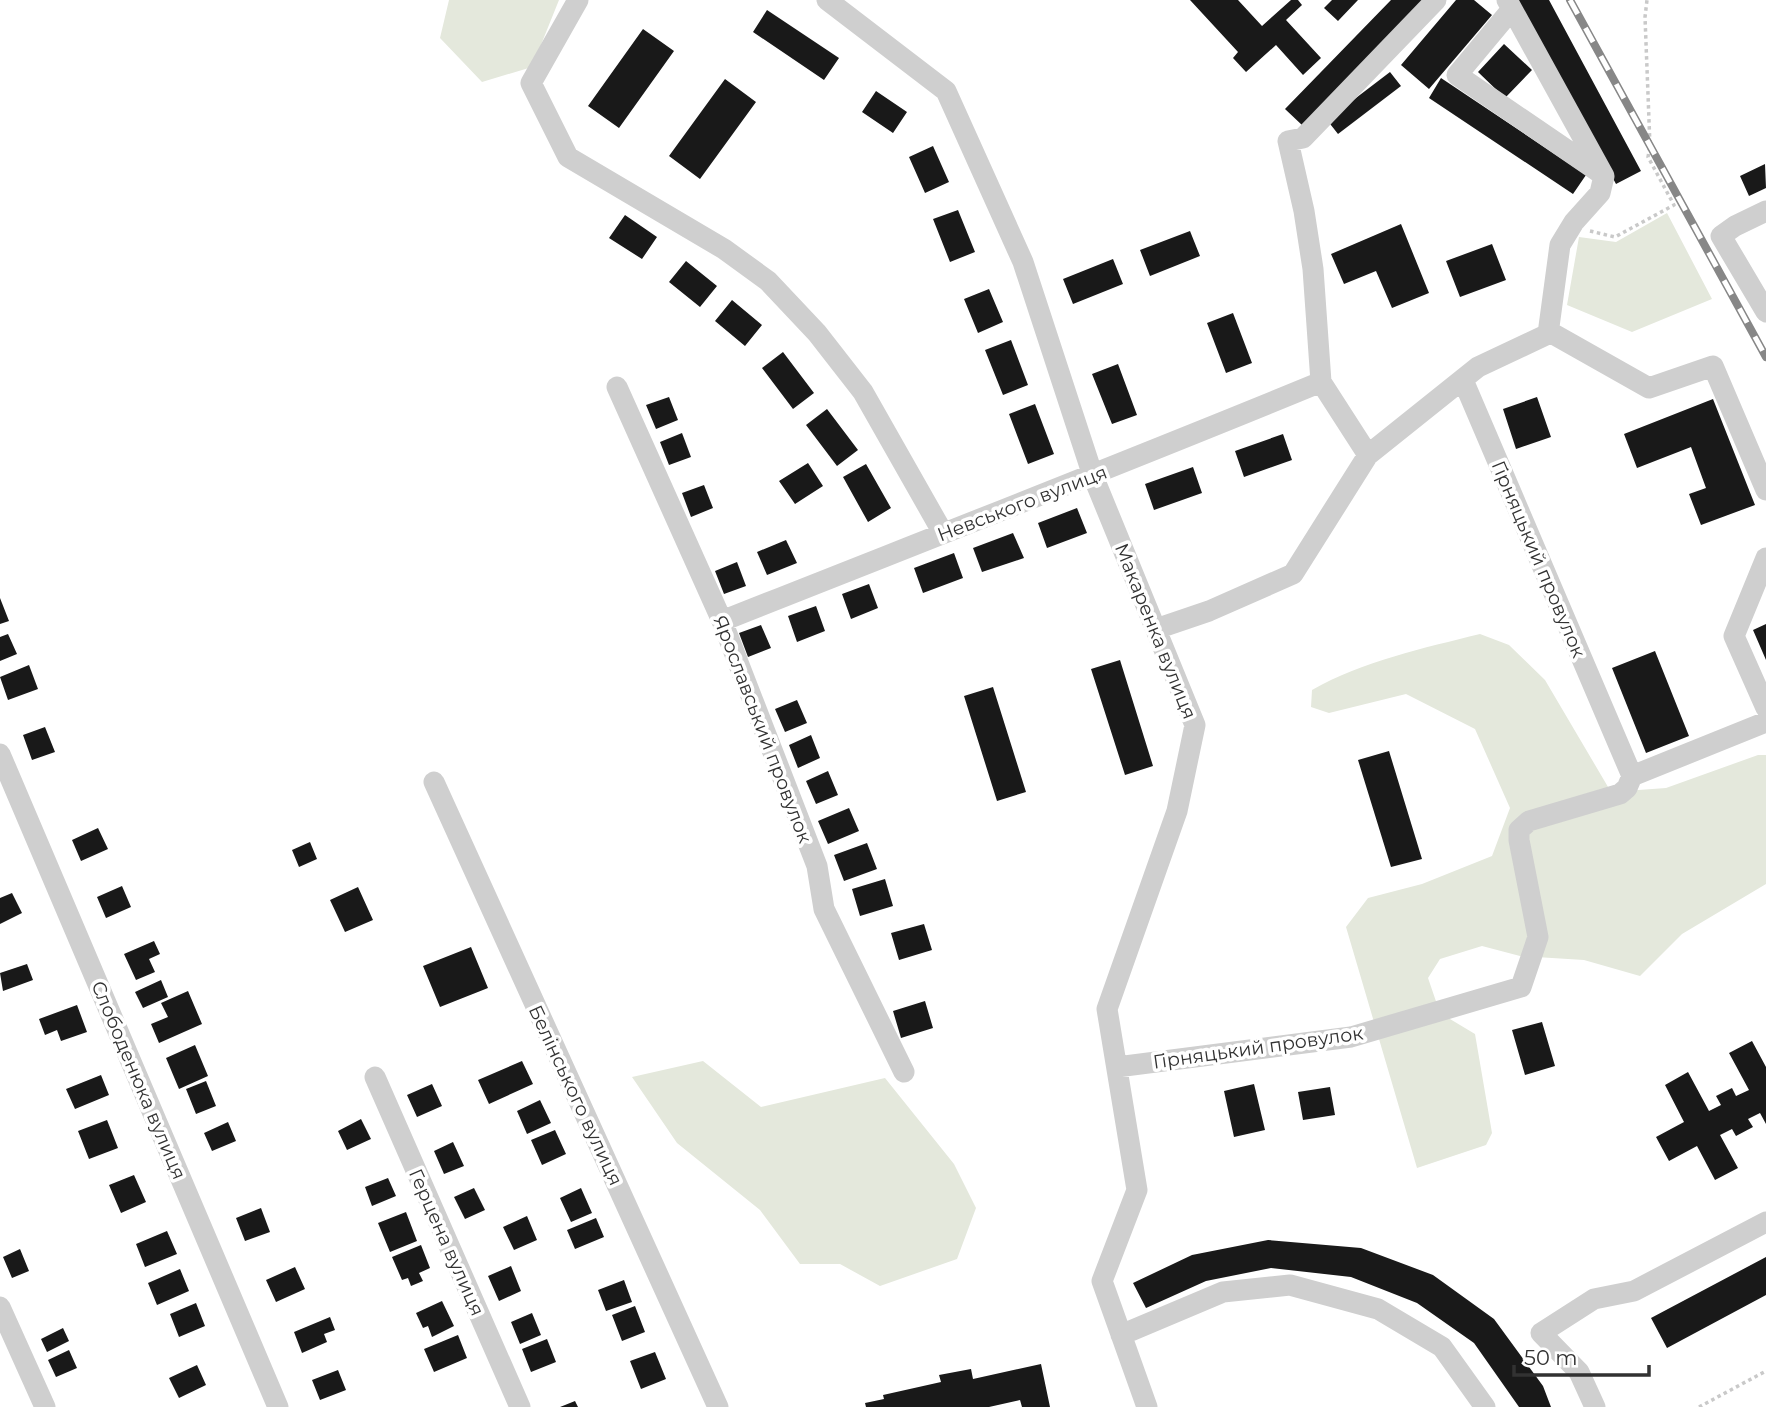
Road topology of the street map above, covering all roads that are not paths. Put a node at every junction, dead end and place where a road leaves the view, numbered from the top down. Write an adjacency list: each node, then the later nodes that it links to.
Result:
1 (578, 0): 15 (street)
2 (827, 0): 13 (street, Макаренка вулиця)
3 (1436, 0): 10 (street)
4 (1510, 5): 5 (street); 5 (street)
5 (1602, 184): 8 (street)
6 (1766, 211): 7 (street)
7 (1766, 312)
8 (1548, 331): 9 (street); 14 (street)
9 (1463, 380): 12 (street); 22 (street, Гірняцький провулок)
10 (1321, 382): 12 (street); 13 (street, Невського вулиця)
11 (617, 387): 17 (street, Ярославський провулок)
12 (1368, 455): 18 (street)
13 (1093, 476): 15 (street, Невського вулиця); 18 (street, Макаренка вулиця)
14 (1766, 490)
15 (943, 533): 17 (street, Невського вулиця)
16 (1766, 558): 19 (street)
17 (722, 621): 25 (street, Ярославський провулок)
18 (1156, 629): 24 (street, Макаренка вулиця)
19 (1766, 708)
20 (1766, 722): 22 (street, Гірняцький провулок)
21 (0, 754): 31 (street, Слободенюка вулиця)
22 (1632, 776): 24 (street, Гірняцький провулок)
23 (434, 782): 33 (street, Белінського вулиця)
24 (1117, 1067): 29 (street, Макаренка вулиця)
25 (904, 1072)
26 (375, 1077): 32 (street, Герцена вулиця)
27 (1766, 1222): 36 (street)
28 (0, 1307): 30 (street)
29 (1121, 1335): 34 (street, Макаренка вулиця); 35 (street)
30 (45, 1407)
31 (278, 1407)
32 (520, 1407)
33 (719, 1407)
34 (1147, 1407)
35 (1485, 1407)
36 (1594, 1407)

